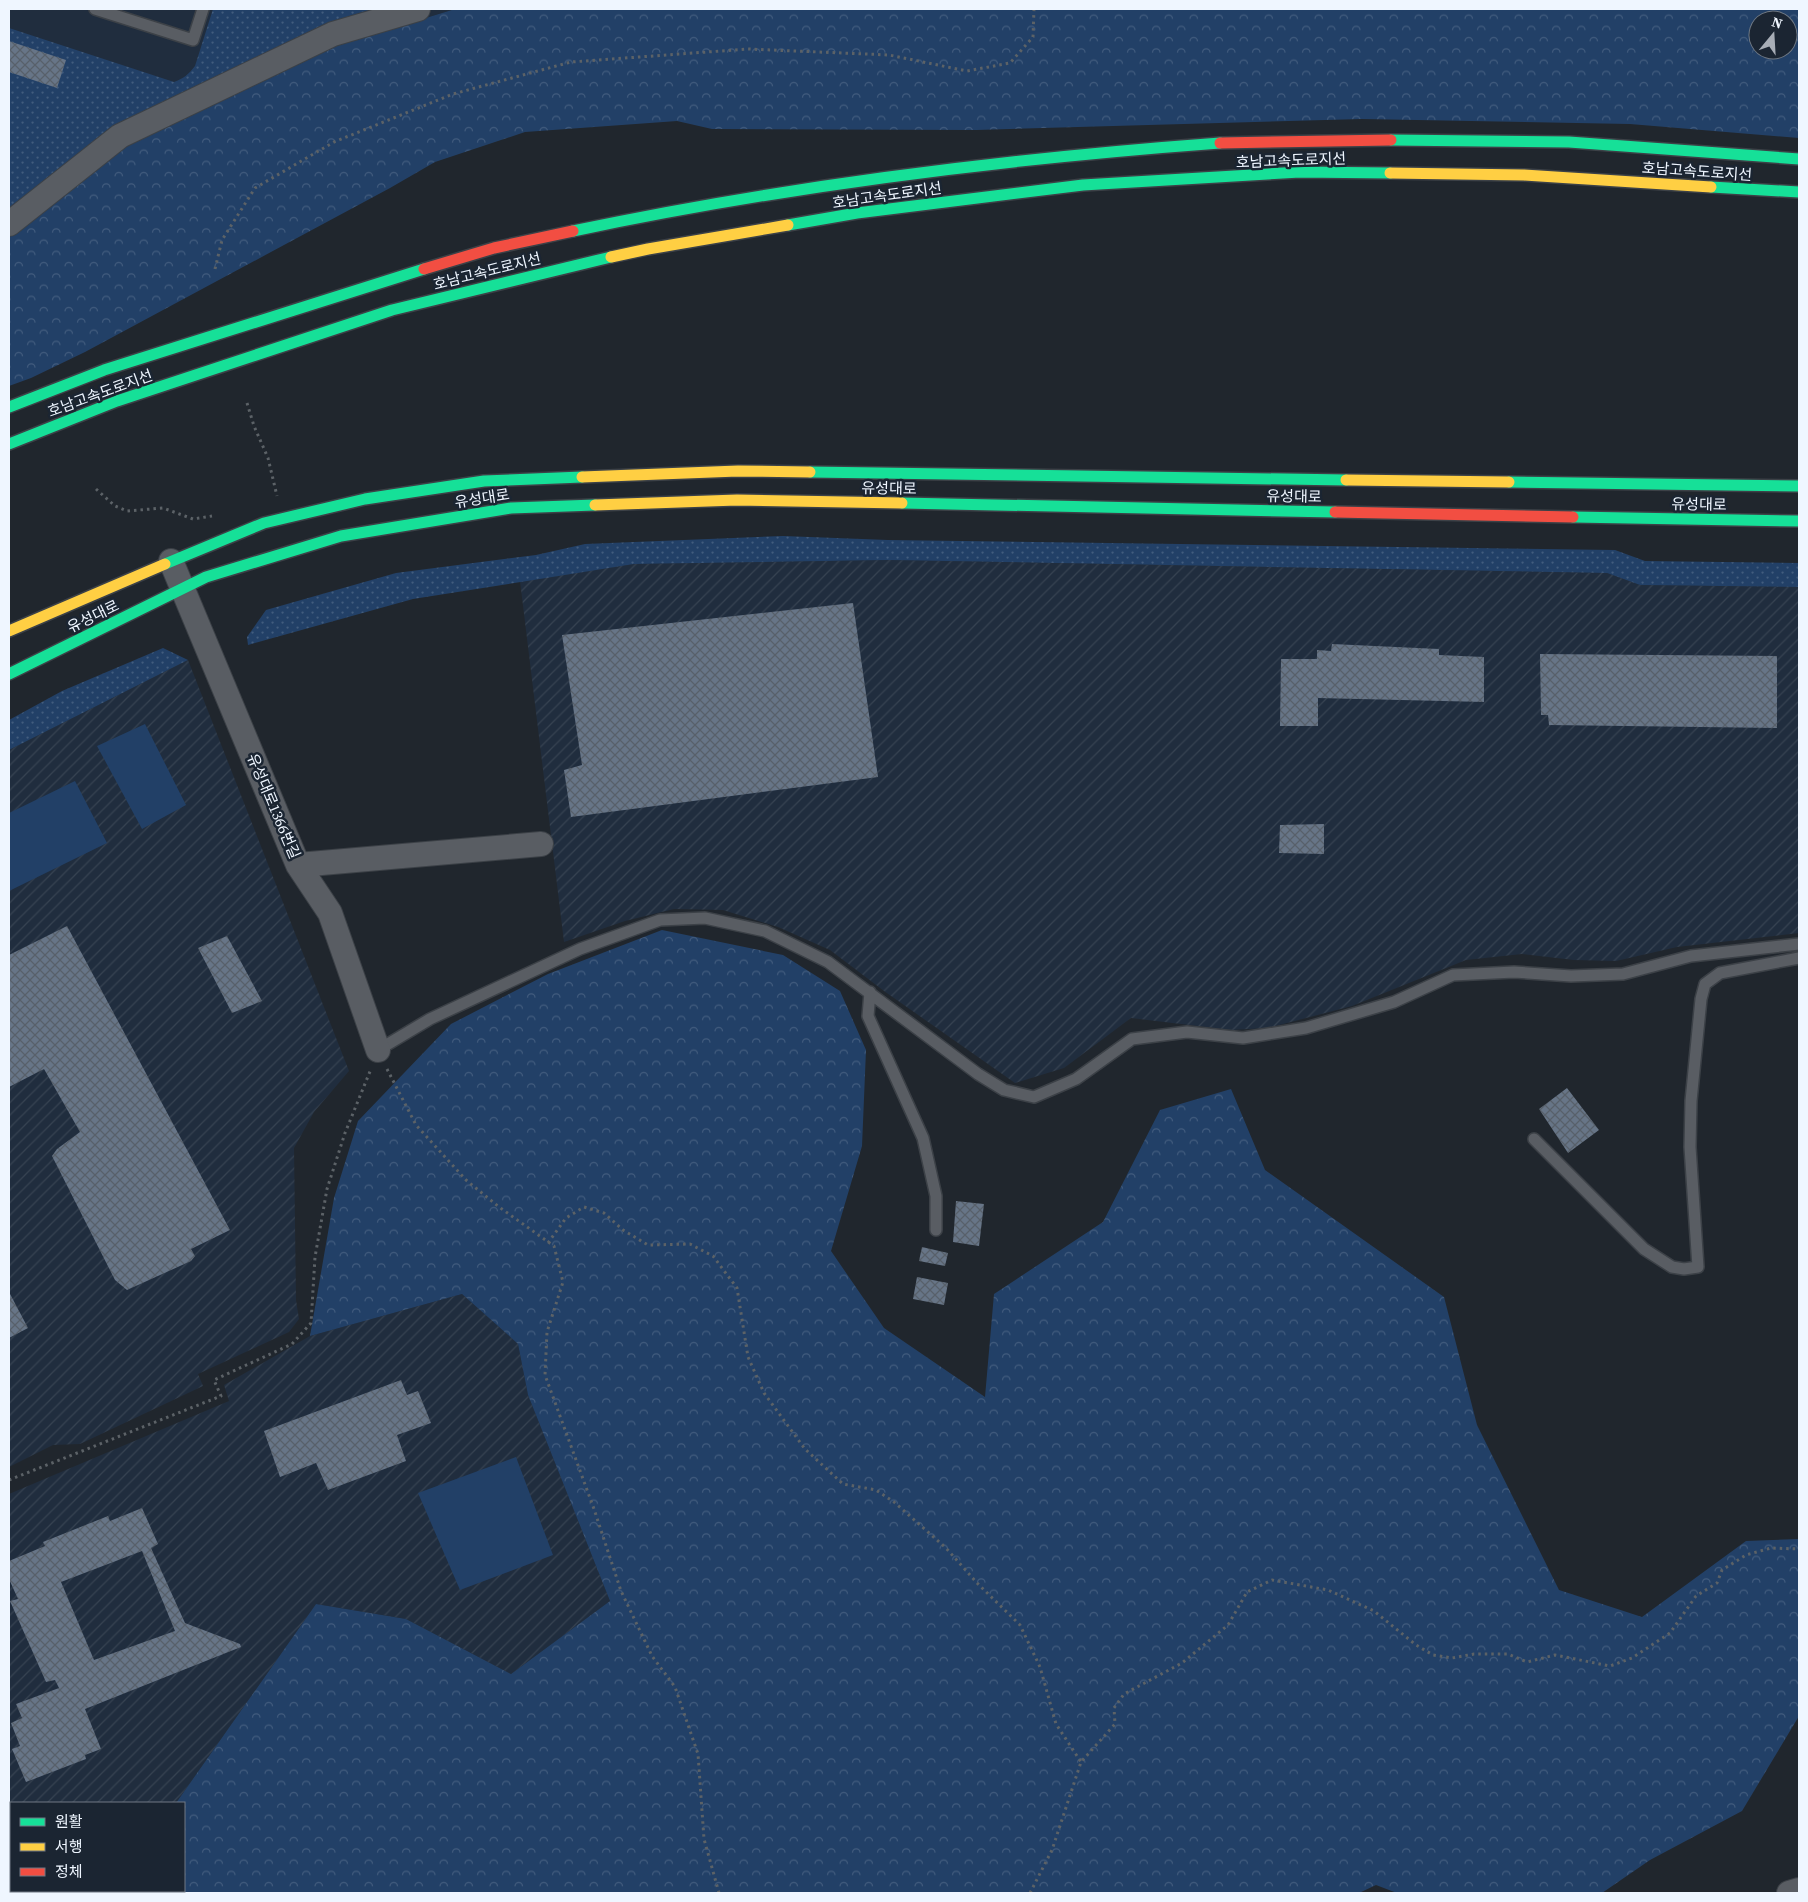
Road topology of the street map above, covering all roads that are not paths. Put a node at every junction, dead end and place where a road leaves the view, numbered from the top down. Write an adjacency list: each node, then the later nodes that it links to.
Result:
1 (95, 9): 2 (lane)
2 (203, 9)
3 (418, 9): 6 (street)
4 (1799, 159): 7 (main road, 호남고속도로지선)
5 (1799, 192): 8 (main road, 호남고속도로지선)
6 (9, 224)
7 (9, 407)
8 (9, 444)
9 (1799, 486): 11 (main road, 유성대로)
10 (1799, 521): 12 (main road, 유성대로)
11 (171, 561): 12 (street, 유성대로1366번길); 13 (main road, 유성대로)
12 (182, 589): 14 (main road, 유성대로); 16 (street, 유성대로1366번길)
13 (9, 632)
14 (9, 674)
15 (541, 844): 16 (street)
16 (298, 866): 20 (street, 유성대로1366번길)
17 (1799, 944): 19 (lane)
18 (1799, 958): 21 (lane)
19 (870, 992): 20 (lane); 22 (lane)
20 (378, 1050)
21 (1534, 1139)
22 (936, 1230)
23 (1799, 1890): 24 (street)
24 (1789, 1893)

